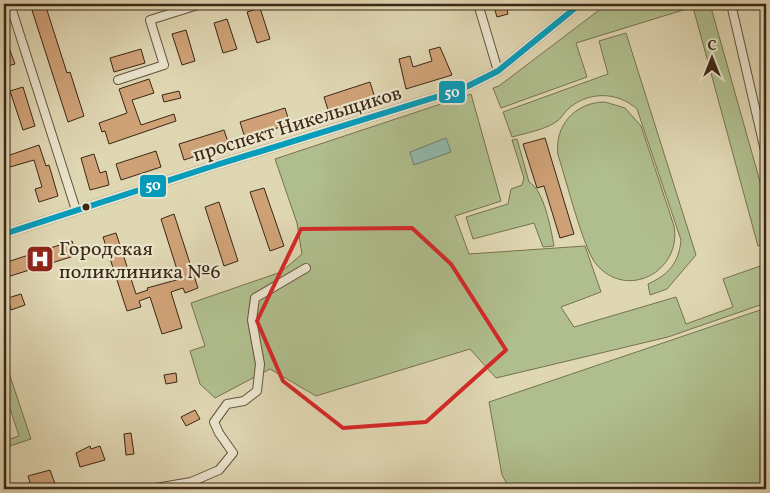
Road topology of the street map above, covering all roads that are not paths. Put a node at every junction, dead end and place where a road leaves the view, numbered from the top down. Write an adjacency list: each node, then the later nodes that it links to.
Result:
1 (10, 4): 9 (street)
2 (201, 4): 7 (street)
3 (478, 4): 6 (street)
4 (580, 4): 6 (street, проспект Никельщиков)
5 (731, 4): 8 (street)
6 (498, 71): 9 (street, проспект Никельщиков)
7 (118, 80)
8 (766, 155)
9 (76, 210): 10 (street, проспект Никельщиков)
10 (4, 234)
11 (306, 268): 12 (street)
12 (150, 489)

